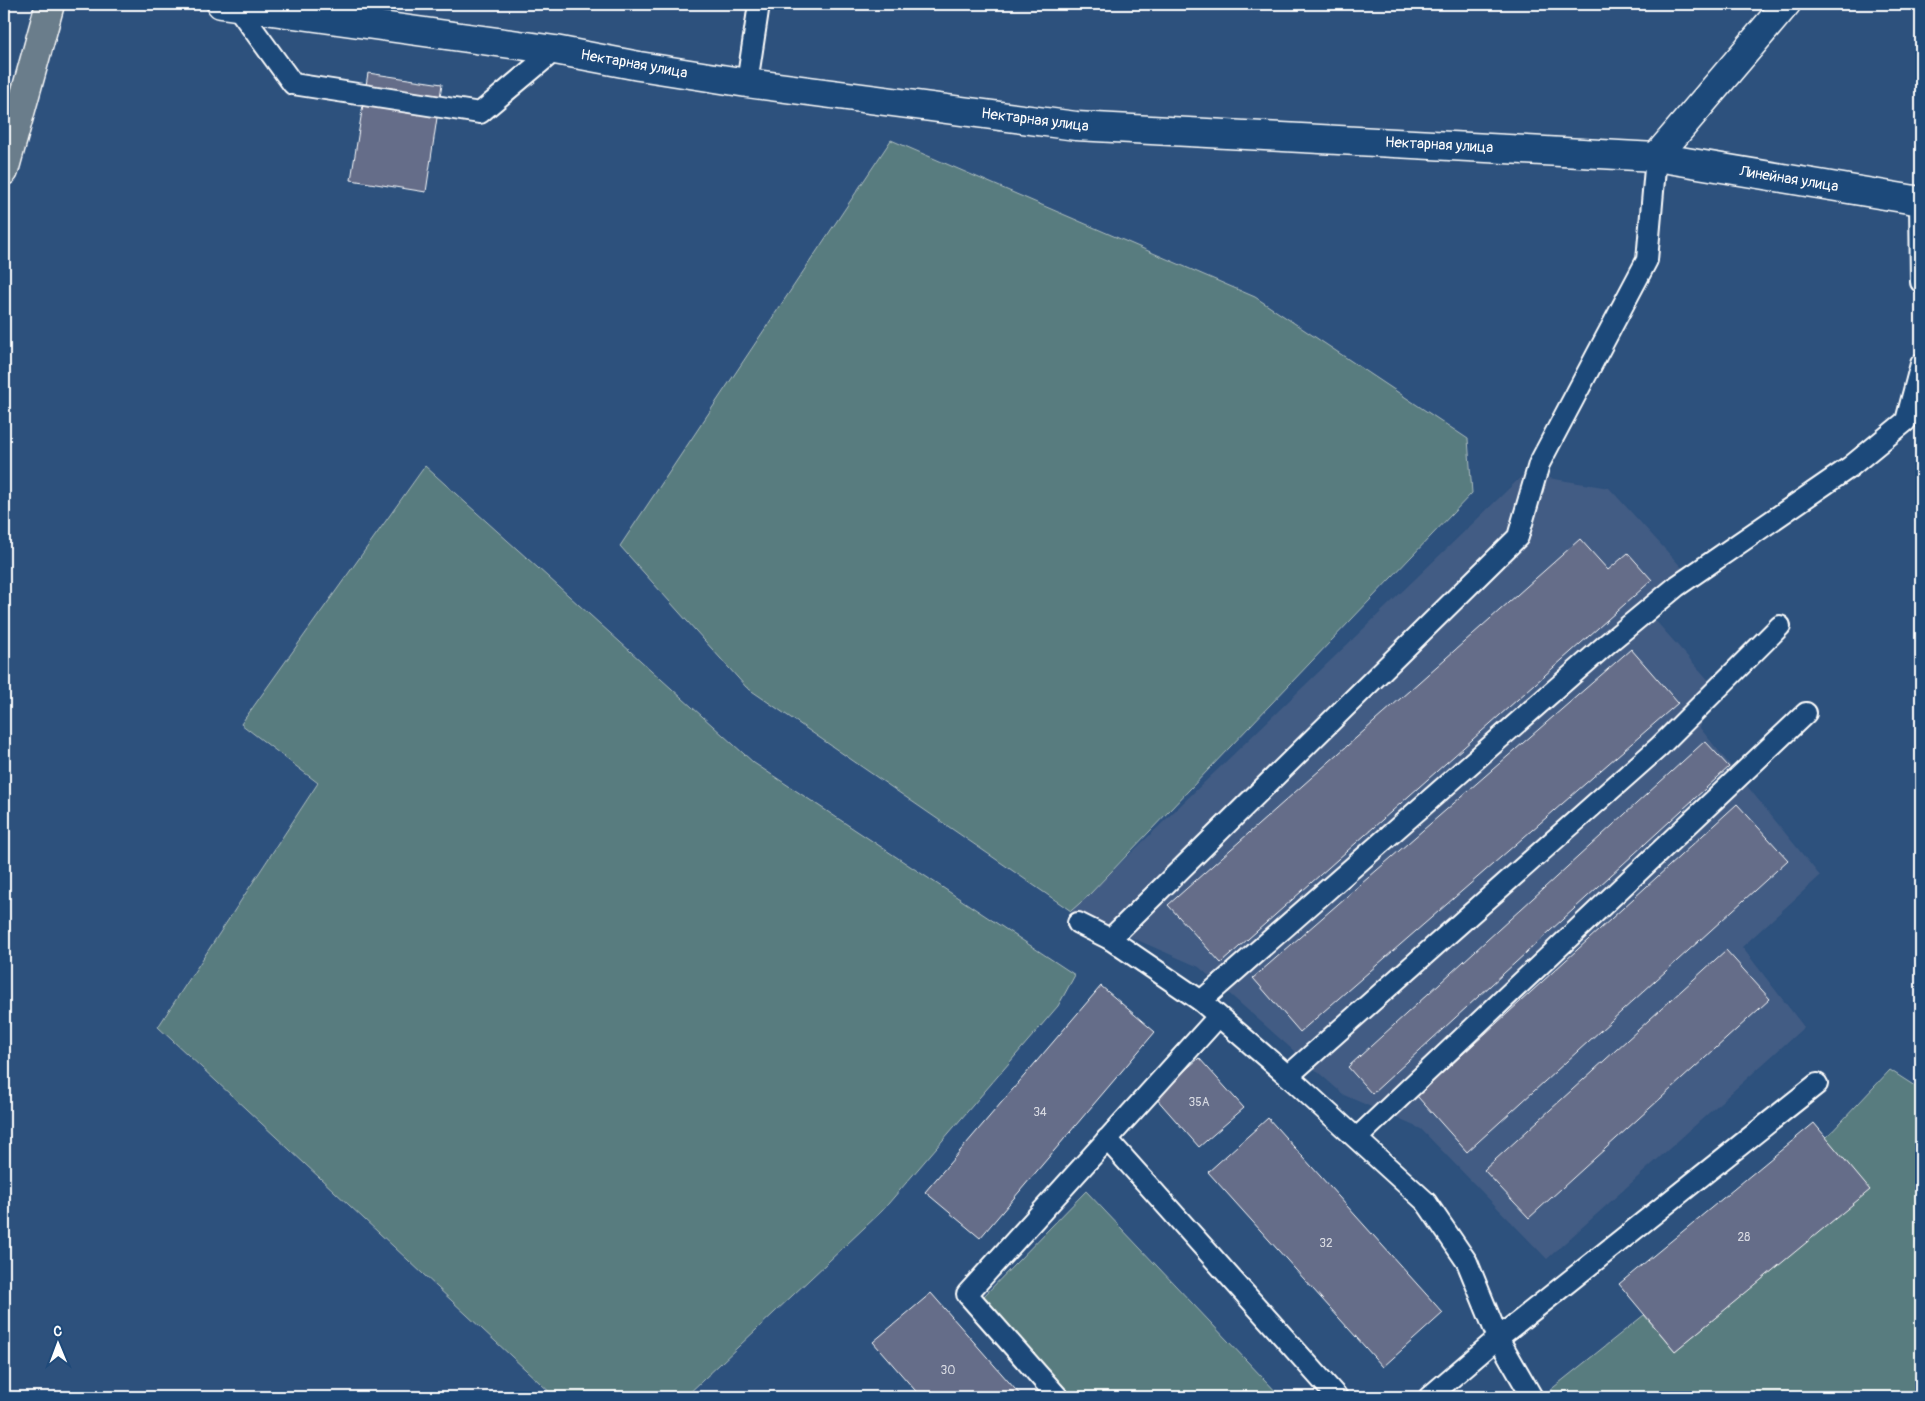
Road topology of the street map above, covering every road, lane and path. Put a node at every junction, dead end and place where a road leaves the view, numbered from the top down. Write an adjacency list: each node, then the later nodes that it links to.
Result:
1 (50, 4): 8 (highway)
2 (759, 4): 6 (lane)
3 (1786, 4): 7 (street)
4 (229, 5): 5 (street, Нектарная улица); 5 (lane)
5 (555, 50): 6 (street, Нектарная улица)
6 (747, 83): 7 (street, Нектарная улица)
7 (1656, 157): 9 (street, Линейная улица); 15 (lane)
8 (4, 171)
9 (1921, 201): 10 (lane)
10 (1921, 282)
11 (1921, 364): 16 (lane)
12 (1780, 626): 18 (lane)
13 (1806, 713): 20 (lane)
14 (1078, 923): 15 (lane)
15 (1110, 939): 16 (lane)
16 (1201, 1001): 17 (lane)
17 (1218, 1017): 18 (lane); 21 (lane)
18 (1288, 1076): 20 (lane)
19 (1817, 1084): 22 (lane)
20 (1357, 1138): 22 (lane)
21 (1107, 1139): 23 (lane); 24 (lane)
22 (1498, 1338): 25 (lane); 26 (lane)
23 (1058, 1397)
24 (1337, 1397)
25 (1429, 1397)
26 (1532, 1397)

